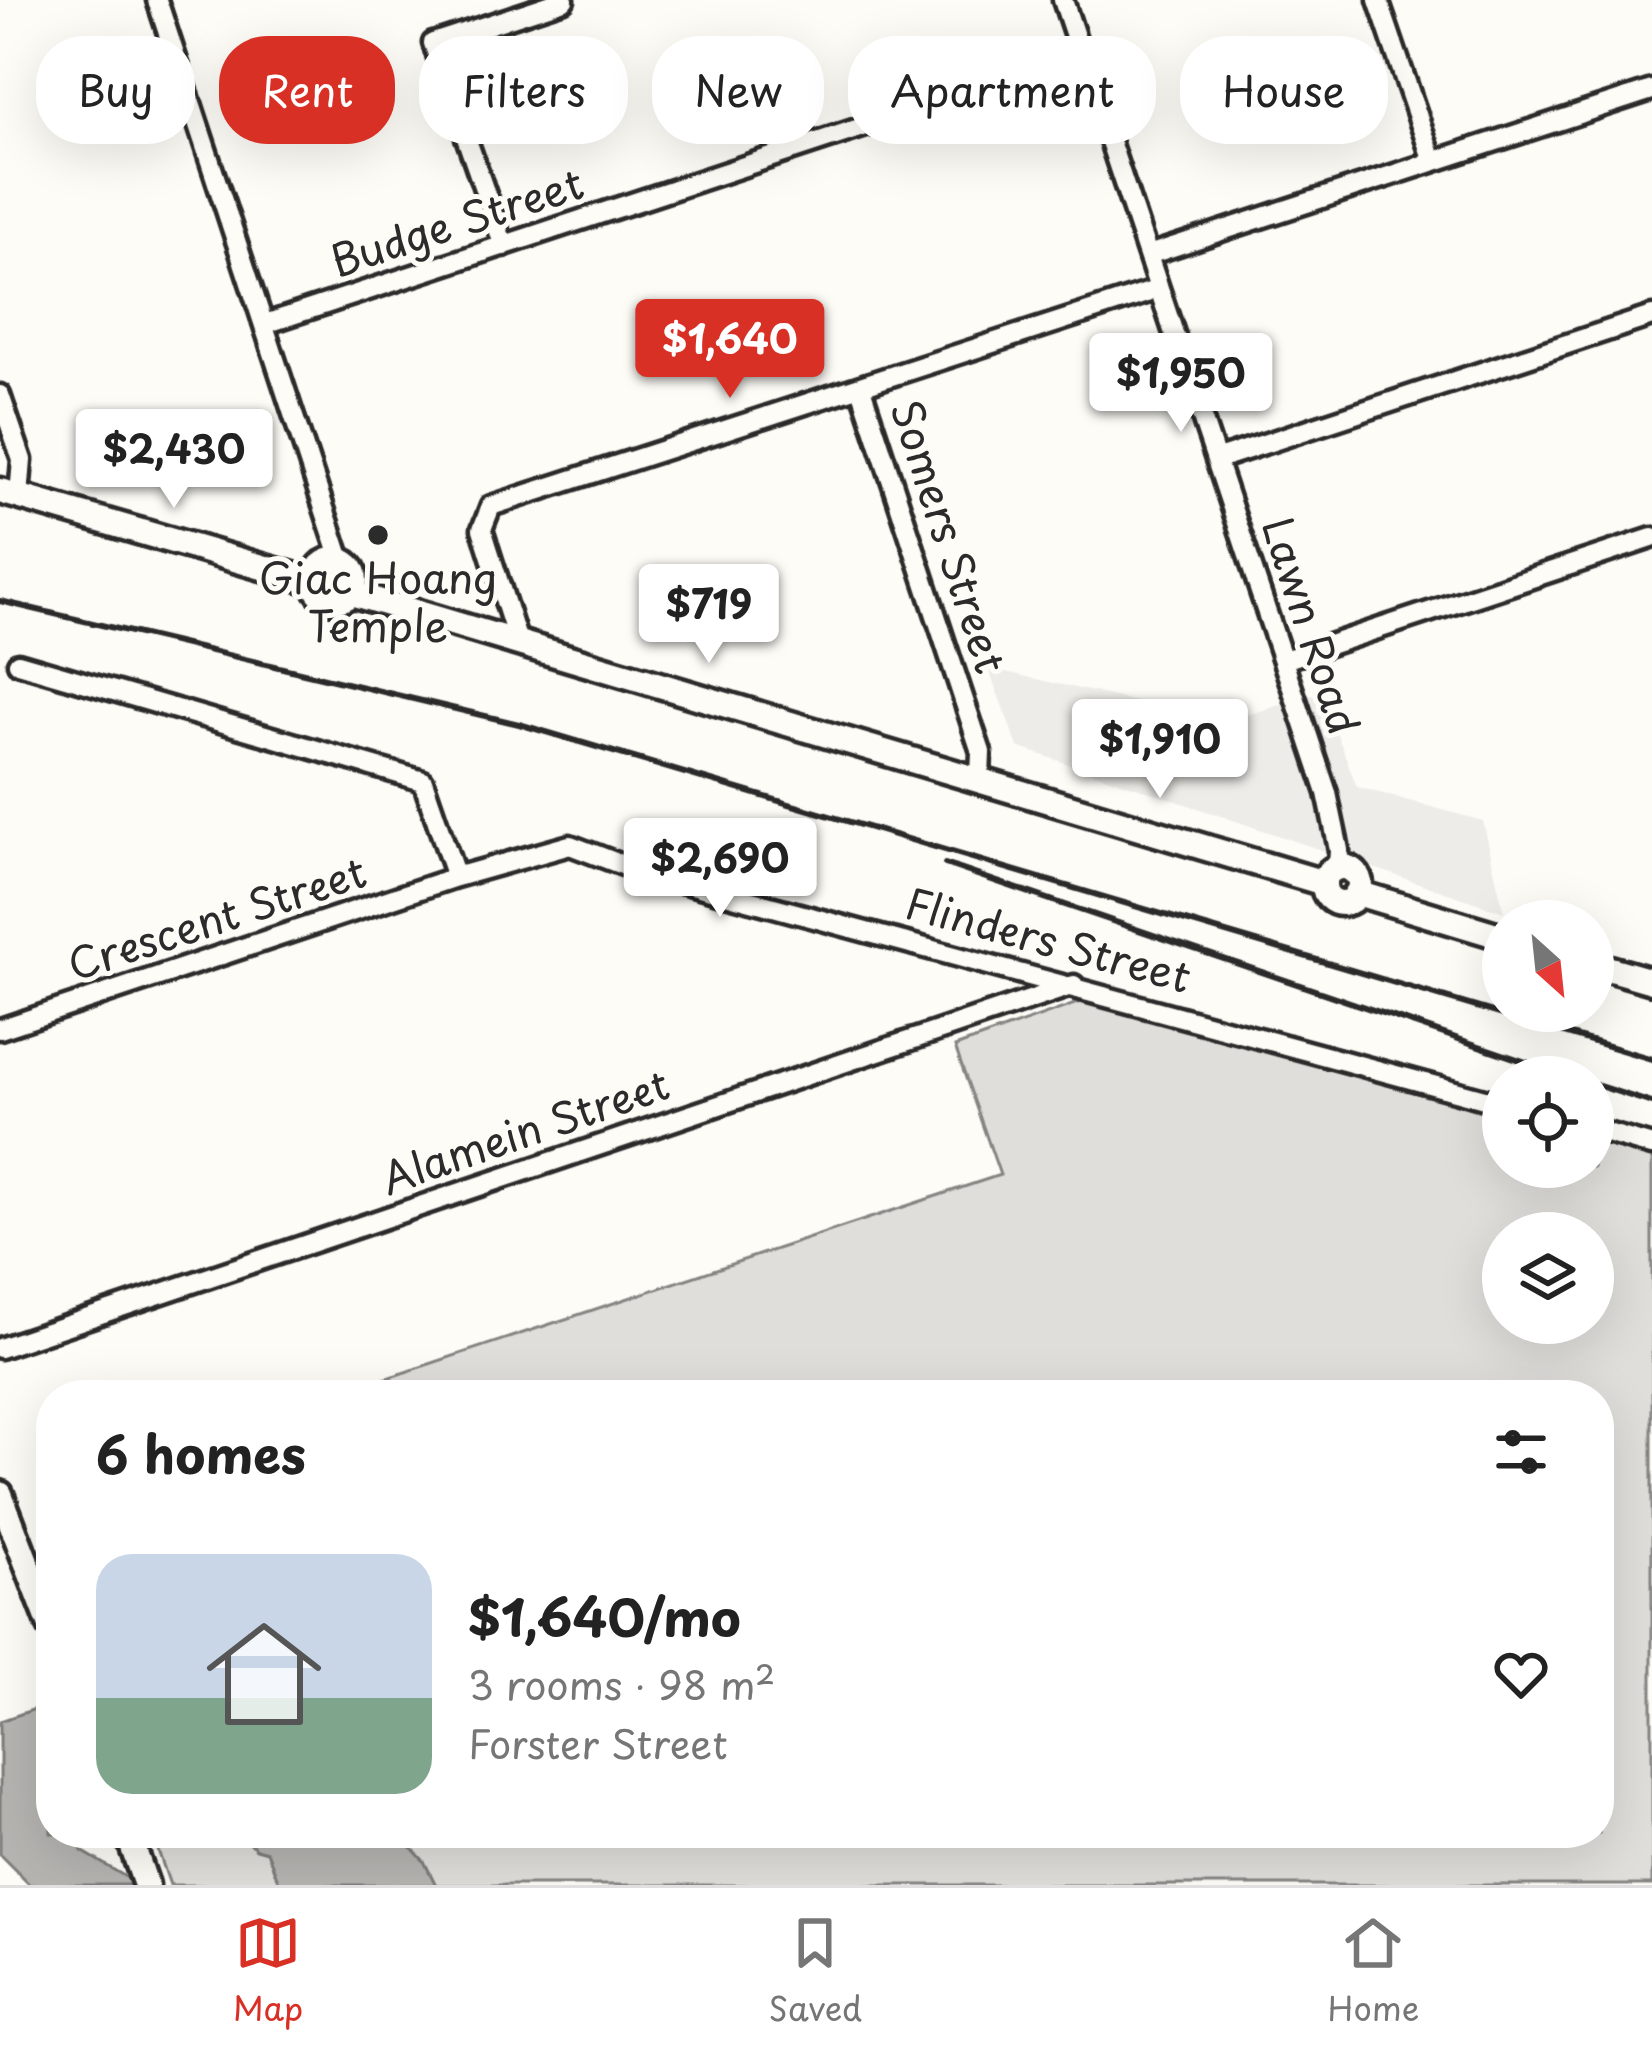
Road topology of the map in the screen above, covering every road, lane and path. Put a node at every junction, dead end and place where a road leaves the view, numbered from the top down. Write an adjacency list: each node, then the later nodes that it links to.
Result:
1 (157, 0): 14 (street)
2 (564, 0): 10 (street)
3 (1063, 0): 5 (street, Lawn Road)
4 (1378, 0): 9 (street)
5 (1075, 36)
6 (1652, 90): 9 (street)
7 (848, 132): 10 (street, Budge Street)
8 (1111, 144): 11 (street, Lawn Road)
9 (1433, 161): 11 (street)
10 (504, 246): 14 (street, Budge Street)
11 (1148, 255): 12 (street, Lawn Road)
12 (1159, 289): 15 (street); 17 (street, Lawn Road)
13 (1652, 316): 17 (street)
14 (265, 324): 20 (street)
15 (861, 388): 23 (street); 26 (street, Somers Street)
16 (0, 395): 18 (street)
17 (1219, 459): 24 (street, Lawn Road)
18 (10, 494): 21 (main road)
19 (1652, 538): 24 (street)
20 (341, 560): 21 (main road); 22 (main road)
21 (314, 582): 22 (main road)
22 (351, 593): 23 (main road)
23 (518, 642): 26 (main road)
24 (1284, 660): 27 (street, Lawn Road)
25 (18, 663): 28 (street)
26 (980, 778): 27 (main road)
27 (1331, 875): 29 (main road)
28 (456, 877): 32 (street, Flinders Street); 33 (street, Crescent Street)
29 (1482, 931)
30 (1614, 970): 31 (main road)
31 (1652, 981)
32 (1074, 985): 34 (street, Flinders Street); 37 (street, Alamein Street)
33 (0, 1028)
34 (1482, 1098)
35 (1614, 1135): 36 (street)
36 (1652, 1146)
37 (0, 1348)
38 (0, 1494): 39 (main road)
39 (36, 1587)
40 (133, 1848): 41 (main road)
41 (146, 1885)

